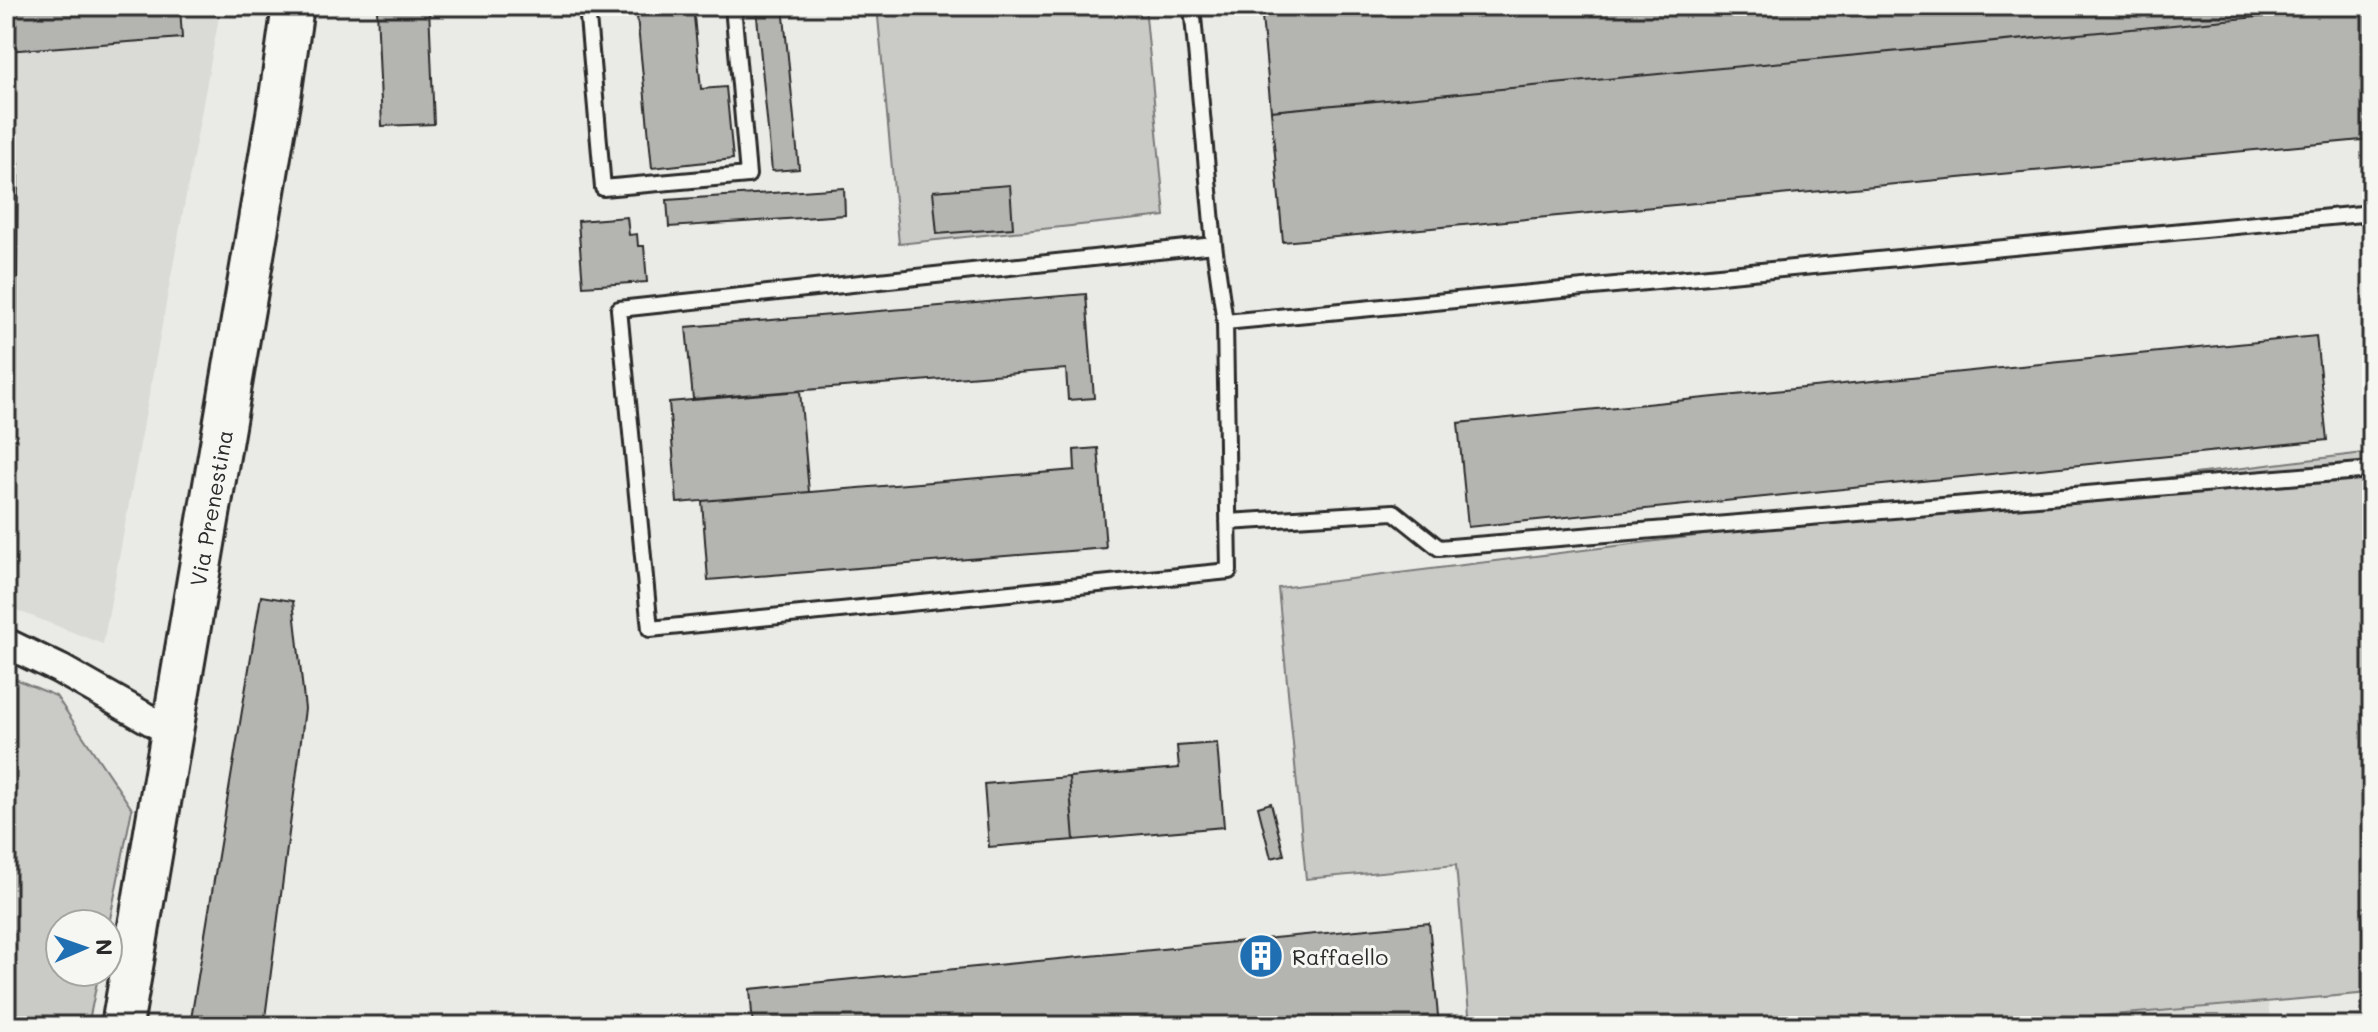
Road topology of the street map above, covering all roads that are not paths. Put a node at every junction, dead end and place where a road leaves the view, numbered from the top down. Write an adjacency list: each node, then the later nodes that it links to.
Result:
1 (293, 6): 11 (street, Via Prenestina)
2 (587, 6): 3 (lane)
3 (733, 6)
4 (1192, 6): 6 (lane)
5 (2372, 213): 7 (lane)
6 (1214, 245): 7 (lane); 9 (lane)
7 (1225, 322): 9 (lane)
8 (2372, 470): 9 (lane)
9 (1228, 522)
10 (6, 643): 11 (street)
11 (173, 733): 12 (street, Via Prenestina)
12 (126, 1021)

